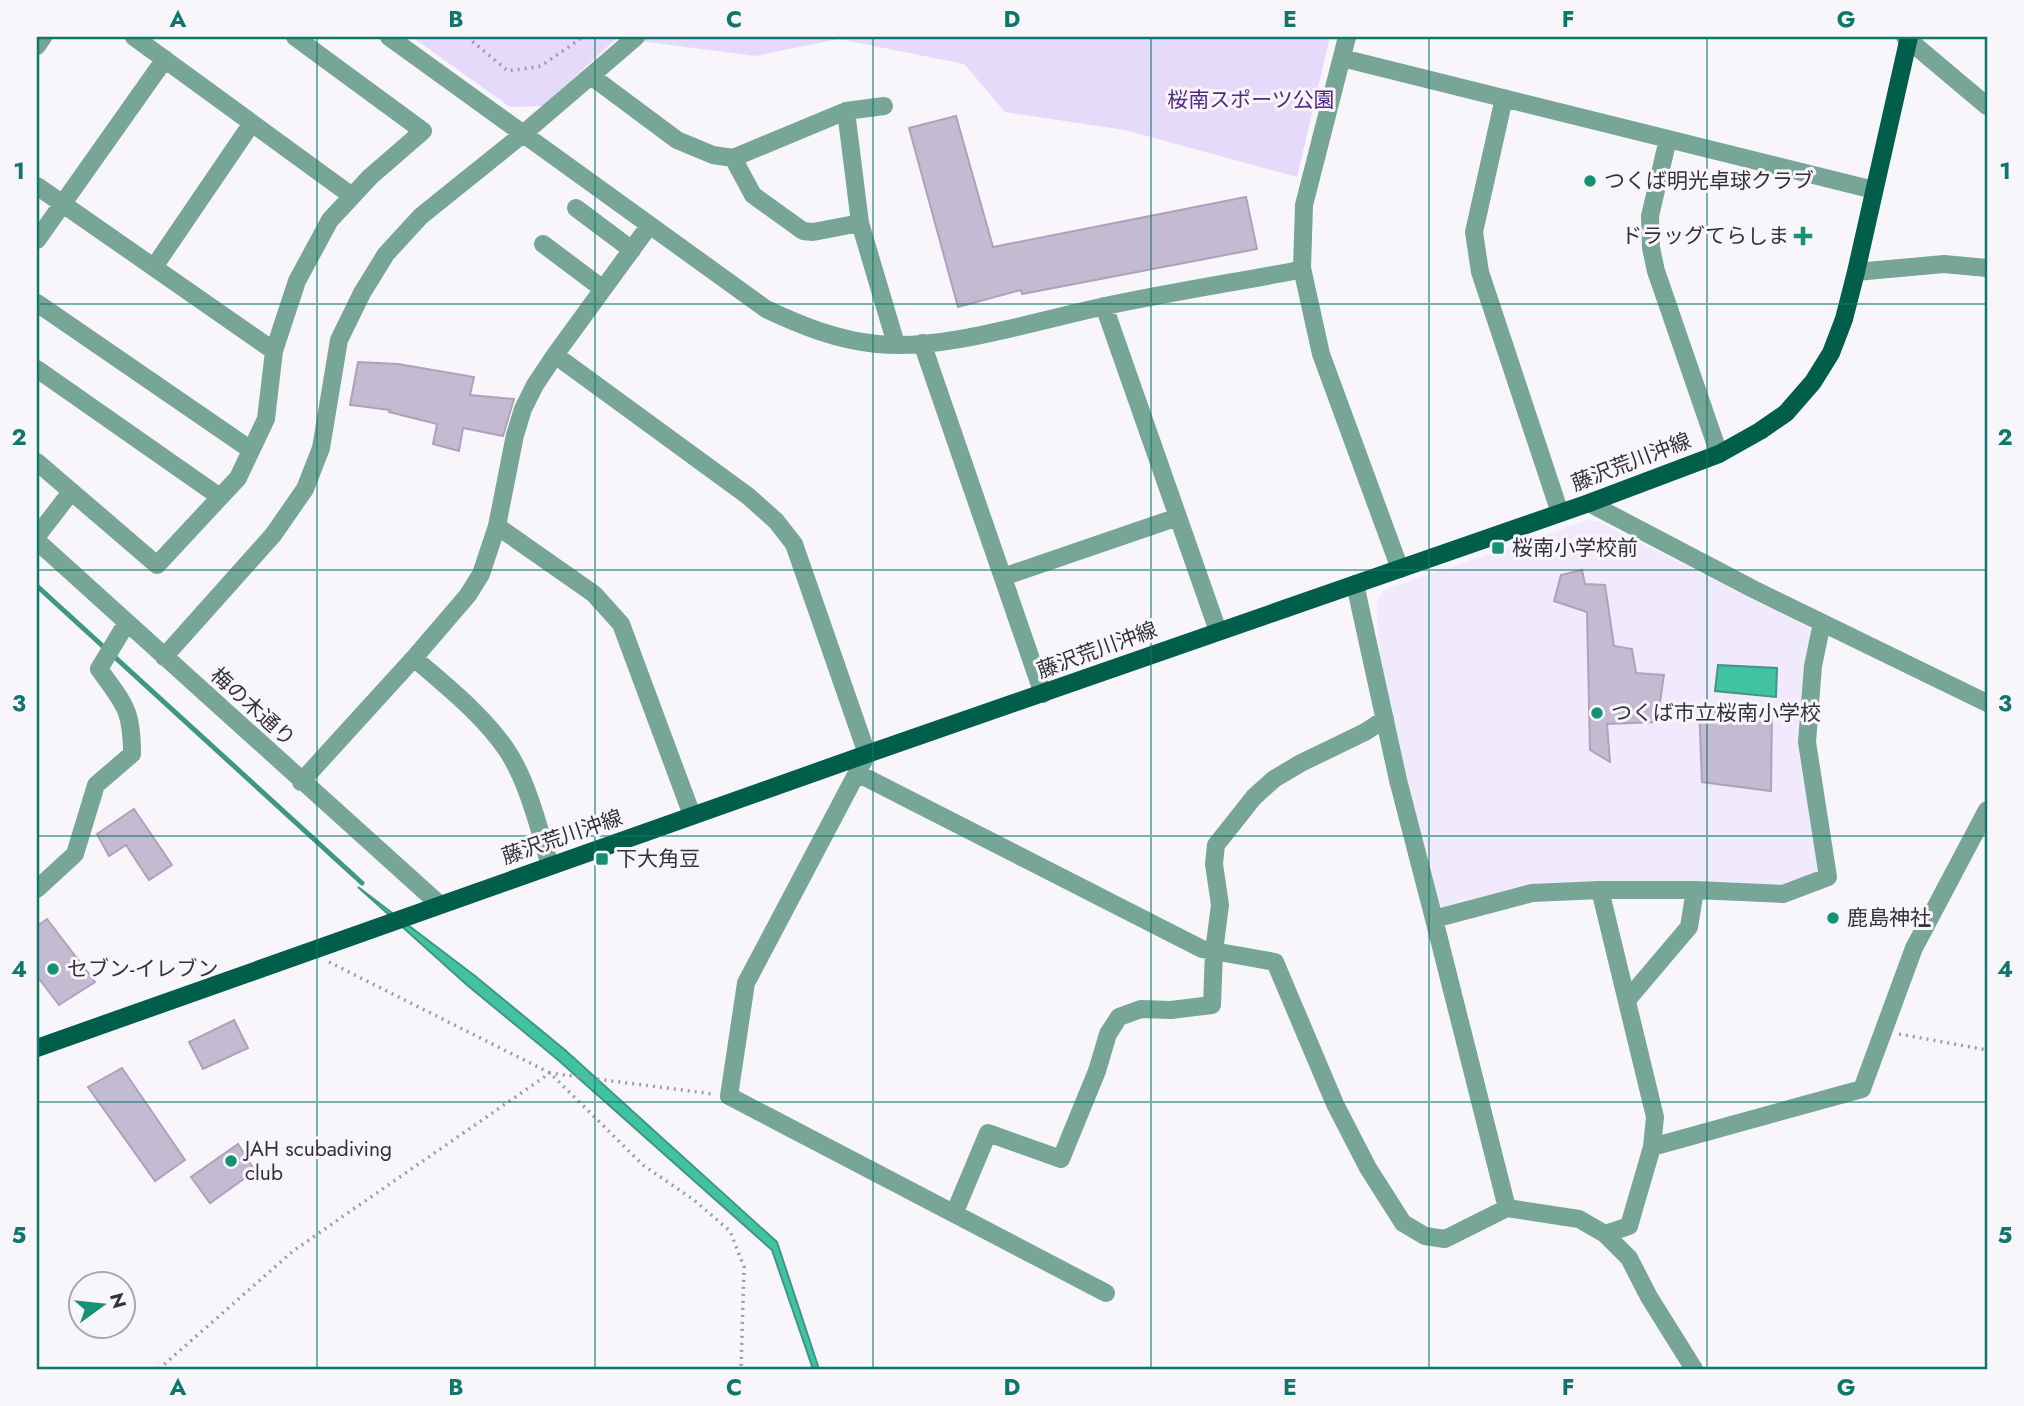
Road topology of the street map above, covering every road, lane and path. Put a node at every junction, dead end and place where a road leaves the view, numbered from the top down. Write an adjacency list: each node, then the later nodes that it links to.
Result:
1 (43, 37): 10 (street)
2 (134, 37): 12 (street)
3 (295, 37): 24 (street)
4 (389, 37): 19 (street)
5 (467, 37): 6 (path)
6 (583, 37)
7 (636, 37): 13 (street)
8 (1347, 37): 11 (street)
9 (1907, 37): 16 (street); 23 (main road, 藤沢荒川沖線)
10 (37, 46)
11 (1342, 58): 14 (street); 33 (street)
12 (165, 59): 18 (street); 25 (street)
13 (591, 76): 19 (street); 21 (street)
14 (1504, 98): 20 (street); 50 (street)
15 (884, 106): 17 (street)
16 (1987, 106)
17 (846, 111): 21 (street); 27 (street)
18 (253, 123): 24 (street); 32 (street)
19 (523, 134): 28 (street); 60 (street)
20 (1668, 139): 23 (street); 45 (street)
21 (733, 158): 27 (street)
22 (37, 186): 25 (street)
23 (1874, 190): 35 (main road, 藤沢荒川沖線)
24 (352, 196): 41 (street)
25 (61, 203): 29 (street); 32 (street)
26 (576, 208): 31 (street)
27 (860, 223): 40 (street)
28 (649, 226): 31 (street); 40 (street)
29 (37, 240)
30 (543, 244): 36 (street)
31 (632, 250): 36 (street)
32 (154, 267): 41 (street)
33 (1302, 268): 38 (street); 54 (street)
34 (1987, 268): 35 (street)
35 (1856, 272): 45 (main road, 藤沢荒川沖線)
36 (603, 289): 42 (street)
37 (37, 303): 44 (street)
38 (1104, 306): 39 (street); 51 (street)
39 (922, 343): 40 (street); 55 (street)
40 (896, 344)
41 (274, 351): 44 (street)
42 (555, 355): 52 (street); 65 (street)
43 (37, 369): 48 (street)
44 (251, 450): 48 (street)
45 (1719, 454): 49 (main road, 藤沢荒川沖線)
46 (37, 462): 47 (street)
47 (71, 492): 48 (street); 53 (street)
48 (220, 497)
49 (1589, 503): 50 (main road, 藤沢荒川沖線); 57 (street)
50 (1560, 513): 54 (main road, 藤沢荒川沖線)
51 (1178, 517): 55 (street); 59 (street)
52 (497, 526): 61 (street); 69 (street)
53 (37, 539): 58 (street, 梅の木通り)
54 (1400, 569): 56 (main road, 藤沢荒川沖線)
55 (1003, 577): 62 (street)
56 (1355, 584): 59 (main road, 藤沢荒川沖線); 64 (street)
57 (1822, 623): 63 (street); 73 (street)
58 (126, 624): 60 (street, 梅の木通り); 71 (street)
59 (1218, 631): 62 (main road, 藤沢荒川沖線)
60 (164, 657): 67 (street, 梅の木通り)
61 (414, 658): 67 (street); 70 (street)
62 (1043, 694): 65 (main road, 藤沢荒川沖線)
63 (1987, 704)
64 (1385, 719): 75 (street); 77 (street)
65 (867, 754): 66 (street); 69 (main road, 藤沢荒川沖線)
66 (857, 773): 77 (street); 83 (street)
67 (301, 782): 74 (street, 梅の木通り)
68 (1987, 810): 79 (street)
69 (692, 816): 70 (main road, 藤沢荒川沖線)
70 (550, 866): 74 (main road, 藤沢荒川沖線)
71 (37, 889)
72 (1600, 890): 73 (street); 75 (street); 78 (street)
73 (1695, 890): 78 (street)
74 (439, 904): 76 (main road, 藤沢荒川沖線)
75 (1434, 919): 85 (street)
76 (316, 948): 80 (main road, 藤沢荒川沖線); 82 (path)
77 (1214, 951): 85 (street); 86 (street)
78 (1628, 999): 84 (street)
79 (1884, 1031): 81 (path); 84 (street)
80 (37, 1048)
81 (1987, 1050)
82 (550, 1073): 83 (path); 89 (path); 90 (path)
83 (729, 1096): 86 (street)
84 (1652, 1147): 87 (street)
85 (1507, 1208): 87 (street)
86 (954, 1214): 88 (street)
87 (1605, 1234): 91 (street)
88 (1106, 1293)
89 (159, 1369)
90 (741, 1369)
91 (1694, 1369)

